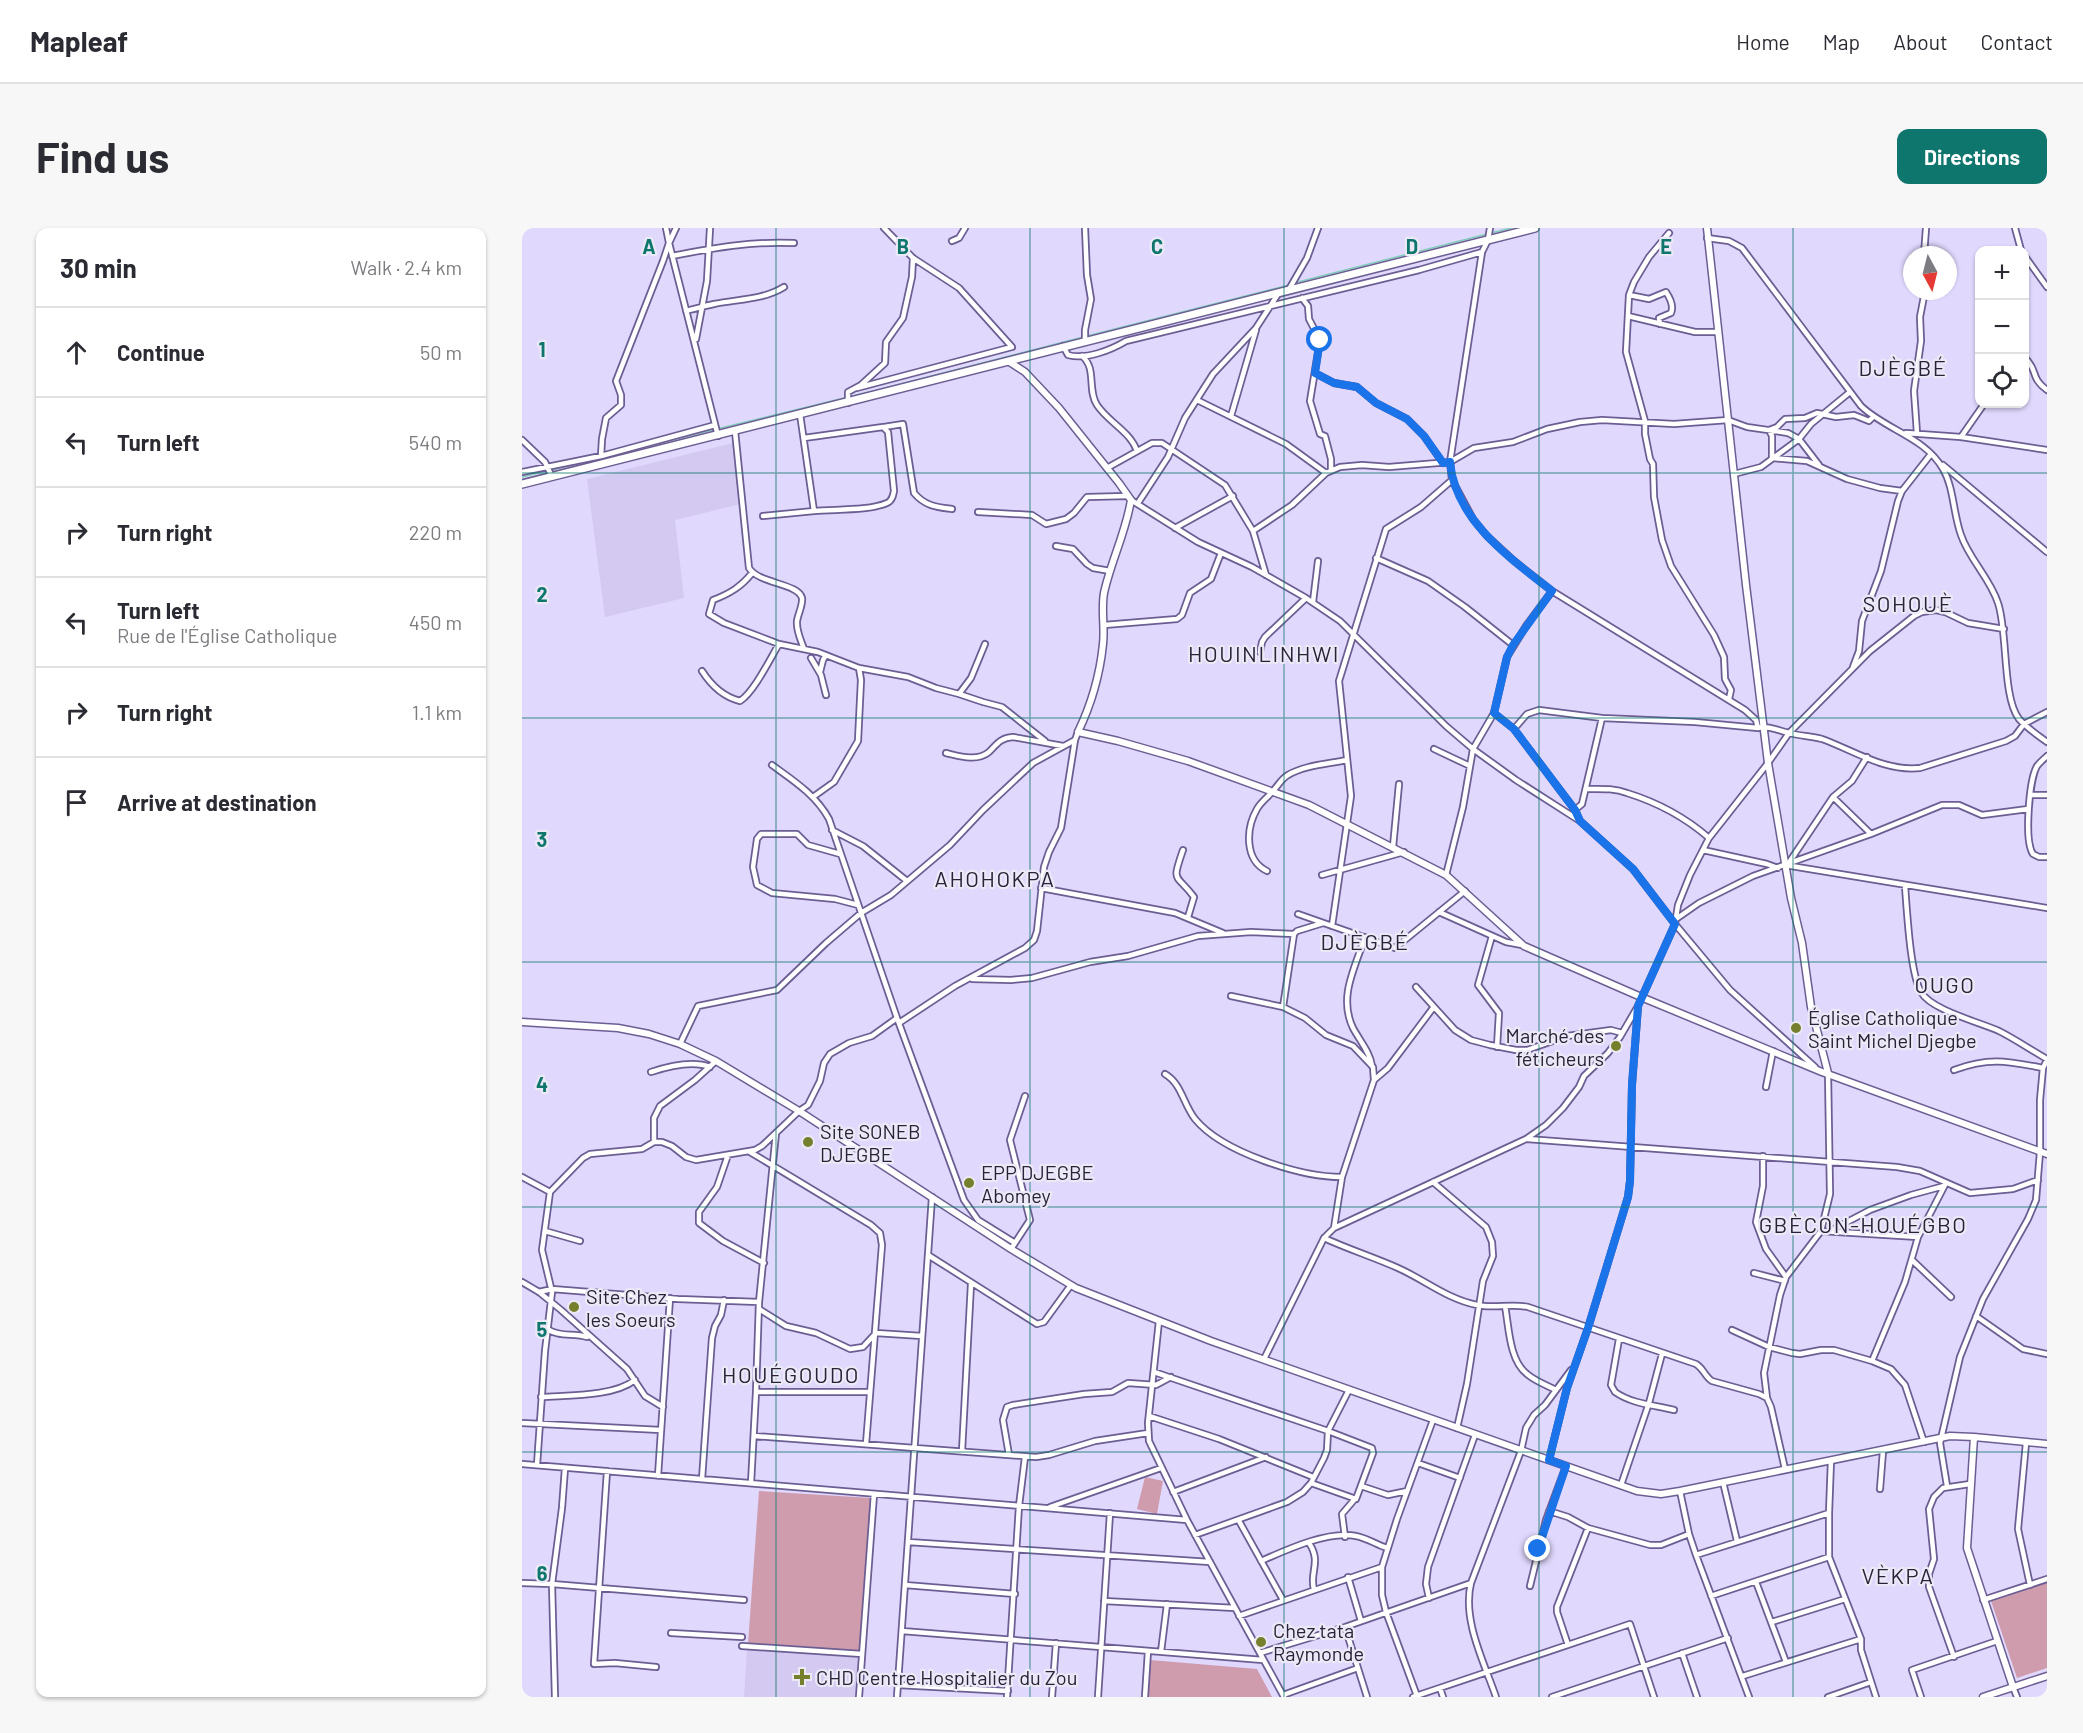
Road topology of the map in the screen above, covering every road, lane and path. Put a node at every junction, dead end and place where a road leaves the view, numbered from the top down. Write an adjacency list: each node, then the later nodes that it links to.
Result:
1 (666, 228): 17 (street)
2 (676, 228): 17 (street)
3 (710, 228): 21 (street)
4 (884, 228): 24 (street)
5 (965, 228): 16 (street)
6 (1084, 228): 40 (street)
7 (1318, 228): 28 (street)
8 (1490, 228): 15 (street)
9 (1535, 228): 15 (main road)
10 (1707, 228): 14 (street)
11 (1926, 228): 19 (street)
12 (2015, 228): 20 (street)
13 (1668, 233): 30 (street)
14 (1707, 238): 39 (street); 49 (street)
15 (1488, 240): 22 (street); 28 (main road)
16 (952, 242)
17 (669, 243): 23 (street); 76 (street)
18 (794, 243): 21 (street)
19 (1925, 246)
20 (2020, 246)
21 (709, 249): 23 (street); 34 (street)
22 (1482, 252): 31 (street); 79 (street)
23 (672, 256): 35 (street)
24 (913, 258): 47 (street); 47 (street)
25 (2029, 261): 27 (street)
26 (784, 287): 34 (street)
27 (2047, 287)
28 (1288, 291): 29 (main road)
29 (1278, 294): 33 (street); 40 (main road)
30 (1629, 295): 36 (street); 37 (street)
31 (1302, 298): 33 (street); 46 (street)
32 (1923, 300): 66 (street)
33 (1270, 306): 38 (street); 43 (street)
34 (702, 307): 35 (street); 41 (street)
35 (686, 311): 41 (street)
36 (1628, 316): 37 (street); 59 (street)
37 (1660, 324): 39 (street)
38 (1256, 328): 50 (street); 55 (street)
39 (1718, 332): 58 (street)
40 (1085, 338): 42 (main road)
41 (695, 342): 61 (street)
42 (1063, 346): 43 (street); 45 (main road)
43 (1082, 356): 74 (street)
44 (2029, 360): 48 (street)
45 (1008, 361): 51 (main road); 83 (street)
46 (1315, 373): 80 (street); 85 (street)
47 (857, 388): 51 (street)
48 (2047, 390)
49 (1850, 392): 54 (street); 56 (street)
50 (1197, 400): 55 (street); 72 (street)
51 (848, 403): 53 (main road)
52 (1981, 408): 68 (street)
53 (800, 414): 64 (main road); 69 (street)
54 (1824, 414): 56 (street); 57 (street); 60 (street)
55 (1231, 416): 85 (street)
56 (1873, 417): 65 (street)
57 (1805, 418): 60 (street); 63 (street)
58 (1728, 420): 59 (street); 63 (street); 86 (street)
59 (1645, 421): 79 (street); 127 (street)
60 (1811, 424): 70 (street)
61 (715, 425): 67 (street); 76 (street)
62 (883, 427): 69 (street); 94 (street); 95 (street)
63 (1772, 429): 70 (street); 77 (street)
64 (735, 431): 67 (main road); 106 (street)
65 (1906, 433): 66 (street); 75 (street)
66 (1917, 433): 68 (street)
67 (718, 435): 87 (main road)
68 (1961, 436): 73 (street)
69 (804, 438): 95 (street)
70 (1799, 439): 77 (street); 81 (street)
71 (522, 440): 82 (street)
72 (1171, 450): 74 (street); 91 (street); 93 (street)
73 (2047, 450)
74 (1137, 451): 83 (street)
75 (1931, 454): 78 (street); 90 (street)
76 (601, 456): 82 (street)
77 (1772, 458): 81 (street); 86 (street)
78 (1938, 460): 101 (street); 112 (street)
79 (1450, 462): 80 (street); 88 (street)
80 (1443, 463): 85 (street)
81 (1819, 465): 90 (street)
82 (549, 468): 84 (street); 87 (street)
83 (1107, 468): 92 (street)
84 (522, 472)
85 (1328, 472): 99 (street)
86 (1734, 474): 132 (street)
87 (552, 477): 89 (main road)
88 (1452, 480): 103 (street); 108 (street)
89 (522, 484)
90 (1902, 491): 122 (street)
91 (1233, 496): 98 (street); 99 (street)
92 (1129, 498): 93 (street); 96 (street); 105 (street)
93 (1138, 503): 98 (street)
94 (952, 509)
95 (814, 511): 97 (street)
96 (978, 512)
97 (763, 516)
98 (1174, 528): 102 (street)
99 (1252, 531): 107 (street)
100 (1056, 546): 105 (street)
101 (2047, 552)
102 (1221, 553): 107 (street); 111 (street)
103 (1376, 558): 113 (street); 116 (street)
104 (1318, 561): 110 (street)
105 (1110, 571): 111 (street)
106 (752, 573): 114 (street); 117 (street)
107 (1266, 575): 109 (street)
108 (1552, 591): 116 (street); 127 (street)
109 (1306, 597): 110 (street); 118 (street)
110 (1313, 602): 113 (street)
111 (1104, 625): 134 (street)
112 (2004, 629): 122 (street); 131 (street)
113 (1354, 633): 141 (street); 145 (street)
114 (779, 644): 117 (street); 123 (street)
115 (985, 645): 125 (street)
116 (1513, 645): 129 (street)
117 (804, 649): 119 (street)
118 (1260, 652)
119 (826, 655): 121 (street); 124 (street)
120 (811, 658): 124 (street)
121 (859, 668): 125 (street); 154 (street)
122 (1852, 670): 135 (street)
123 (702, 671)
124 (820, 672): 126 (street)
125 (959, 694): 138 (street)
126 (826, 695)
127 (1729, 699): 132 (street)
128 (2047, 712): 131 (street)
129 (1494, 713): 133 (street); 141 (street)
130 (1602, 718): 132 (street); 133 (street); 150 (street)
131 (2024, 723): 137 (street); 144 (street)
132 (1761, 727): 135 (street); 146 (street)
133 (1514, 729): 157 (street)
134 (1078, 732): 136 (street); 151 (street)
135 (1789, 733): 144 (street); 146 (street)
136 (1075, 740): 139 (street); 177 (street)
137 (2047, 742)
138 (1047, 743): 139 (street); 142 (street)
139 (1063, 746): 175 (street)
140 (1434, 749): 148 (street)
141 (1473, 749): 148 (street); 158 (street)
142 (946, 753)
143 (2047, 756): 152 (street)
144 (1867, 757): 155 (street)
145 (1347, 760): 151 (street); 159 (street)
146 (1768, 763): 162 (street); 169 (street)
147 (772, 765): 154 (street)
148 (1470, 766): 174 (street)
149 (1399, 784): 163 (street)
150 (1586, 789): 157 (street); 162 (street)
151 (1274, 791): 159 (street); 172 (street)
152 (2030, 795): 153 (street); 156 (street)
153 (2047, 795)
154 (813, 797): 160 (street)
155 (1833, 797): 161 (street); 169 (street)
156 (2028, 809): 161 (street); 168 (street)
157 (1575, 810): 158 (street)
158 (1580, 821): 185 (street)
159 (1347, 825): 163 (street); 171 (street)
160 (832, 830): 167 (street); 175 (street)
161 (1871, 834): 169 (street)
162 (1709, 838): 165 (street)
163 (1393, 847): 166 (street)
164 (1183, 850): 184 (street)
165 (1703, 850): 170 (street); 185 (street)
166 (1404, 852): 171 (street); 174 (street)
167 (840, 854): 179 (street); 179 (street)
168 (2047, 857)
169 (1787, 864): 170 (street); 176 (street); 215 (street)
170 (1778, 868): 185 (street)
171 (1341, 870): 173 (street); 187 (street)
172 (1267, 871)
173 (1322, 875)
174 (1446, 875): 178 (street)
175 (908, 881): 182 (street)
176 (1905, 886): 180 (street); 206 (street)
177 (1041, 888): 184 (street); 193 (street)
178 (1465, 891): 181 (street); 192 (street)
179 (858, 905): 182 (street)
180 (2047, 908)
181 (1439, 912): 190 (street); 191 (street)
182 (861, 913): 200 (street); 203 (street)
183 (1298, 914): 186 (street)
184 (1188, 917): 188 (street)
185 (1675, 921): 196 (street); 211 (street)
186 (1323, 922): 187 (street); 189 (street)
187 (1332, 926): 191 (street)
188 (1225, 934): 189 (street); 193 (street)
189 (1294, 934): 198 (street)
190 (1492, 936): 192 (street); 204 (street)
191 (1365, 937): 209 (street)
192 (1524, 946): 196 (street)
193 (970, 978): 200 (street)
194 (1416, 987): 199 (street)
195 (1231, 996): 198 (street)
196 (1641, 997): 197 (street); 205 (street)
197 (1638, 1006): 202 (street); 225 (street)
198 (1283, 1007): 209 (street)
199 (1433, 1008): 204 (street); 216 (street)
200 (898, 1021): 221 (street); 240 (street)
201 (522, 1022): 203 (street)
202 (1622, 1033): 204 (street); 223 (street)
203 (680, 1044): 207 (street)
204 (1497, 1047)
205 (1773, 1051): 211 (street); 217 (street)
206 (2047, 1060): 210 (street)
207 (716, 1061): 208 (street); 221 (street)
208 (710, 1067): 213 (street); 224 (street)
209 (1373, 1067): 216 (street)
210 (2043, 1068): 212 (street); 219 (street)
211 (1817, 1069): 215 (street)
212 (1954, 1070)
213 (651, 1072)
214 (1165, 1074): 233 (street)
215 (1827, 1074): 227 (street); 231 (street)
216 (1374, 1080): 233 (street)
217 (1766, 1087)
218 (1025, 1096): 249 (street)
219 (2040, 1100): 220 (street); 227 (street)
220 (2047, 1100)
221 (799, 1111): 222 (street); 239 (street)
222 (776, 1133): 226 (street); 232 (street)
223 (1526, 1139): 225 (street); 236 (street)
224 (654, 1142): 229 (street); 238 (street)
225 (1631, 1146): 230 (street); 270 (street)
226 (749, 1152): 229 (street); 232 (street)
227 (2040, 1152): 228 (street); 235 (street)
228 (2047, 1154)
229 (728, 1155): 252 (street)
230 (1764, 1156): 231 (street); 254 (street)
231 (1829, 1160): 237 (street); 243 (street)
232 (774, 1167): 252 (street); 273 (street)
233 (1342, 1177): 242 (street)
234 (522, 1178): 238 (street)
235 (2038, 1180): 237 (street); 268 (street)
236 (1433, 1182): 242 (street); 265 (street)
237 (1945, 1185): 244 (street); 246 (street)
238 (550, 1192): 245 (street)
239 (932, 1196): 241 (street); 250 (street)
240 (964, 1200): 241 (street); 249 (street)
241 (955, 1212): 249 (street)
242 (1334, 1228): 247 (street)
243 (1821, 1231): 244 (street); 254 (street)
244 (1830, 1231): 246 (street)
245 (545, 1232): 248 (street); 258 (street)
246 (1918, 1237): 251 (street)
247 (1324, 1238): 265 (street); 280 (street)
248 (580, 1241)
249 (1013, 1246): 257 (street)
250 (928, 1255): 256 (street); 274 (street)
251 (1913, 1261): 260 (street); 281 (street)
252 (764, 1263): 264 (street)
253 (1754, 1273): 254 (street)
254 (1786, 1279): 277 (street)
255 (522, 1282): 259 (street)
256 (971, 1284): 257 (street); 313 (street)
257 (1071, 1285): 269 (street)
258 (552, 1289): 259 (street); 261 (street); 263 (street)
259 (539, 1292): 263 (street)
260 (1952, 1297)
261 (670, 1298): 262 (street); 294 (street)
262 (724, 1300): 264 (street); 332 (street)
263 (550, 1301): 271 (street); 275 (street)
264 (759, 1302): 267 (street)
265 (1478, 1306): 266 (street); 300 (street)
266 (1505, 1306): 270 (street); 288 (street)
267 (759, 1309): 273 (street); 289 (street)
268 (1977, 1316): 279 (street); 307 (street)
269 (1159, 1321): 280 (street); 283 (street)
270 (1588, 1328): 276 (street); 282 (street)
271 (549, 1330): 275 (street); 291 (street)
272 (1732, 1330): 277 (street)
273 (876, 1333): 274 (street); 290 (street)
274 (922, 1336): 312 (street)
275 (589, 1337): 285 (street)
276 (1619, 1339): 278 (street); 293 (street)
277 (1769, 1347): 281 (street); 292 (street)
278 (1662, 1354): 292 (street); 293 (street)
279 (2047, 1354)
280 (1264, 1359): 287 (street)
281 (1872, 1361): 308 (street)
282 (1574, 1366): 288 (street); 319 (street)
283 (1154, 1372): 284 (street); 286 (street)
284 (1171, 1377): 286 (street); 302 (street)
285 (635, 1380): 291 (street); 294 (street)
286 (1152, 1385): 296 (street); 316 (street)
287 (1349, 1390): 297 (street); 302 (street)
288 (1556, 1390): 314 (street)
289 (756, 1392): 290 (street); 305 (street)
290 (870, 1392): 310 (street)
291 (541, 1397): 299 (street)
292 (1767, 1398): 327 (street)
293 (1649, 1403): 295 (street); 337 (street)
294 (663, 1407): 301 (street)
295 (1674, 1410)
296 (1149, 1416): 303 (street); 318 (street)
297 (1433, 1420): 300 (street); 321 (street)
298 (522, 1423): 299 (street)
299 (539, 1424): 301 (street); 323 (street)
300 (1457, 1428): 304 (street)
301 (661, 1430): 329 (street)
302 (1328, 1431): 330 (street); 338 (street)
303 (1148, 1433): 317 (street); 326 (street)
304 (1476, 1435): 314 (street); 331 (street)
305 (754, 1436): 310 (street); 334 (street)
306 (1974, 1437): 307 (street); 309 (street); 336 (street)
307 (1942, 1438): 308 (street); 339 (street)
308 (1924, 1442): 315 (street)
309 (2026, 1443): 311 (street); 376 (street)
310 (866, 1444): 312 (street)
311 (2047, 1444)
312 (915, 1448): 313 (street); 345 (street)
313 (962, 1451): 316 (street)
314 (1521, 1451): 319 (street); 373 (street)
315 (1883, 1451): 320 (street); 340 (street)
316 (1009, 1455): 317 (street)
317 (1025, 1457): 347 (street)
318 (1266, 1458): 330 (street); 343 (street)
319 (1549, 1460): 324 (street)
320 (1831, 1460): 327 (street); 351 (street)
321 (1418, 1463): 331 (street); 341 (street)
322 (522, 1464): 323 (street)
323 (537, 1465): 325 (street)
324 (1566, 1466): 337 (street); 349 (street)
325 (566, 1468): 328 (street); 374 (street)
326 (1161, 1468): 343 (street); 348 (street)
327 (1785, 1469): 333 (street)
328 (608, 1471): 329 (street); 378 (street)
329 (658, 1476): 332 (street)
330 (1313, 1477): 335 (street)
331 (1460, 1478): 382 (street)
332 (702, 1479): 334 (street)
333 (1723, 1482): 342 (street); 358 (street)
334 (751, 1483): 344 (street)
335 (1311, 1483): 346 (street); 353 (street)
336 (1970, 1484): 339 (street); 387 (street)
337 (1621, 1485): 342 (street)
338 (1362, 1486): 341 (street); 346 (street)
339 (1947, 1486): 411 (street)
340 (1880, 1489)
341 (1407, 1491): 361 (street)
342 (1680, 1491): 355 (street)
343 (1173, 1492): 352 (street)
344 (874, 1494): 345 (street); 410 (street)
345 (911, 1497): 347 (street); 359 (street)
346 (1354, 1499): 357 (street)
347 (1019, 1506): 348 (street); 362 (street)
348 (1047, 1508): 350 (street)
349 (1550, 1511): 354 (street); 377 (street)
350 (1110, 1513): 352 (street); 364 (street)
351 (1829, 1513): 358 (street); 365 (street)
352 (1187, 1520): 356 (street)
353 (1239, 1521): 356 (street); 366 (street)
354 (1588, 1528): 355 (street); 403 (street)
355 (1689, 1534): 363 (street)
356 (1195, 1535): 367 (street)
357 (1345, 1537): 360 (street); 361 (street)
358 (1737, 1541): 363 (street)
359 (908, 1542): 362 (street); 375 (street)
360 (1309, 1543): 366 (street); 379 (street)
361 (1387, 1548): 368 (street)
362 (1017, 1550): 364 (street); 380 (street)
363 (1696, 1555): 381 (street)
364 (1106, 1556): 367 (street); 385 (street)
365 (1829, 1557): 371 (street); 383 (street)
366 (1261, 1561): 386 (street)
367 (1210, 1563): 389 (street)
368 (1382, 1567): 369 (street); 390 (street)
369 (1348, 1577): 379 (street); 392 (street)
370 (2047, 1579): 376 (street)
371 (1756, 1581): 381 (street); 393 (street)
372 (522, 1583): 374 (street)
373 (1471, 1583): 382 (street); 417 (street)
374 (552, 1584): 378 (street); 427 (street)
375 (905, 1585): 380 (street); 395 (street)
376 (2030, 1585): 387 (street)
377 (1530, 1586)
378 (599, 1588): 384 (street); 414 (street)
379 (1314, 1589): 386 (street)
380 (1015, 1594): 400 (street)
381 (1711, 1596): 398 (street)
382 (1429, 1598): 390 (street)
383 (1845, 1599): 393 (street); 399 (street)
384 (744, 1600)
385 (1104, 1600): 388 (street); 405 (street)
386 (1283, 1600): 391 (street)
387 (1983, 1600): 401 (street)
388 (1167, 1604): 389 (street); 407 (street)
389 (1234, 1608): 391 (street)
390 (1386, 1612): 392 (street); 426 (street)
391 (1239, 1616): 408 (street)
392 (1361, 1621): 394 (street)
393 (1772, 1622): 413 (street)
394 (1345, 1627): 408 (street); 416 (street)
395 (902, 1630): 400 (street); 421 (street)
396 (671, 1633): 397 (street)
397 (742, 1637)
398 (1728, 1638): 409 (street); 418 (street)
399 (1861, 1639): 413 (street); 420 (street)
400 (1012, 1640): 402 (street); 424 (street)
401 (1997, 1641): 411 (street); 422 (street)
402 (1056, 1643): 405 (street); 430 (street)
403 (1568, 1645): 415 (street); 417 (street)
404 (742, 1646): 410 (street)
405 (1101, 1647): 406 (street); 431 (street)
406 (1148, 1651): 407 (street); 432 (street)
407 (1161, 1652): 412 (street)
408 (1260, 1653): 412 (street)
409 (1682, 1653): 415 (street); 438 (street)
410 (862, 1654): 428 (street)
411 (1954, 1657): 442 (street)
412 (1263, 1660): 425 (street)
413 (1786, 1662): 418 (street)
414 (656, 1666)
415 (1644, 1667): 436 (street); 437 (street)
416 (1358, 1668): 425 (street); 433 (street)
417 (1487, 1672): 423 (street); 435 (street)
418 (1743, 1676): 439 (street)
419 (2047, 1676): 422 (street)
420 (1871, 1682): 440 (street); 441 (street)
421 (898, 1685): 424 (street); 429 (street)
422 (2013, 1687): 443 (street); 444 (street)
423 (1440, 1688): 426 (street); 434 (street)
424 (1008, 1694)
425 (1284, 1696)
426 (1415, 1696)
427 (555, 1697)
428 (859, 1697)
429 (897, 1697)
430 (1052, 1697)
431 (1098, 1697)
432 (1145, 1697)
433 (1367, 1697)
434 (1443, 1697)
435 (1496, 1697)
436 (1552, 1697)
437 (1654, 1697)
438 (1697, 1697)
439 (1749, 1697)
440 (1828, 1697)
441 (1876, 1697)
442 (1921, 1697)
443 (1983, 1697)
444 (2017, 1697)

